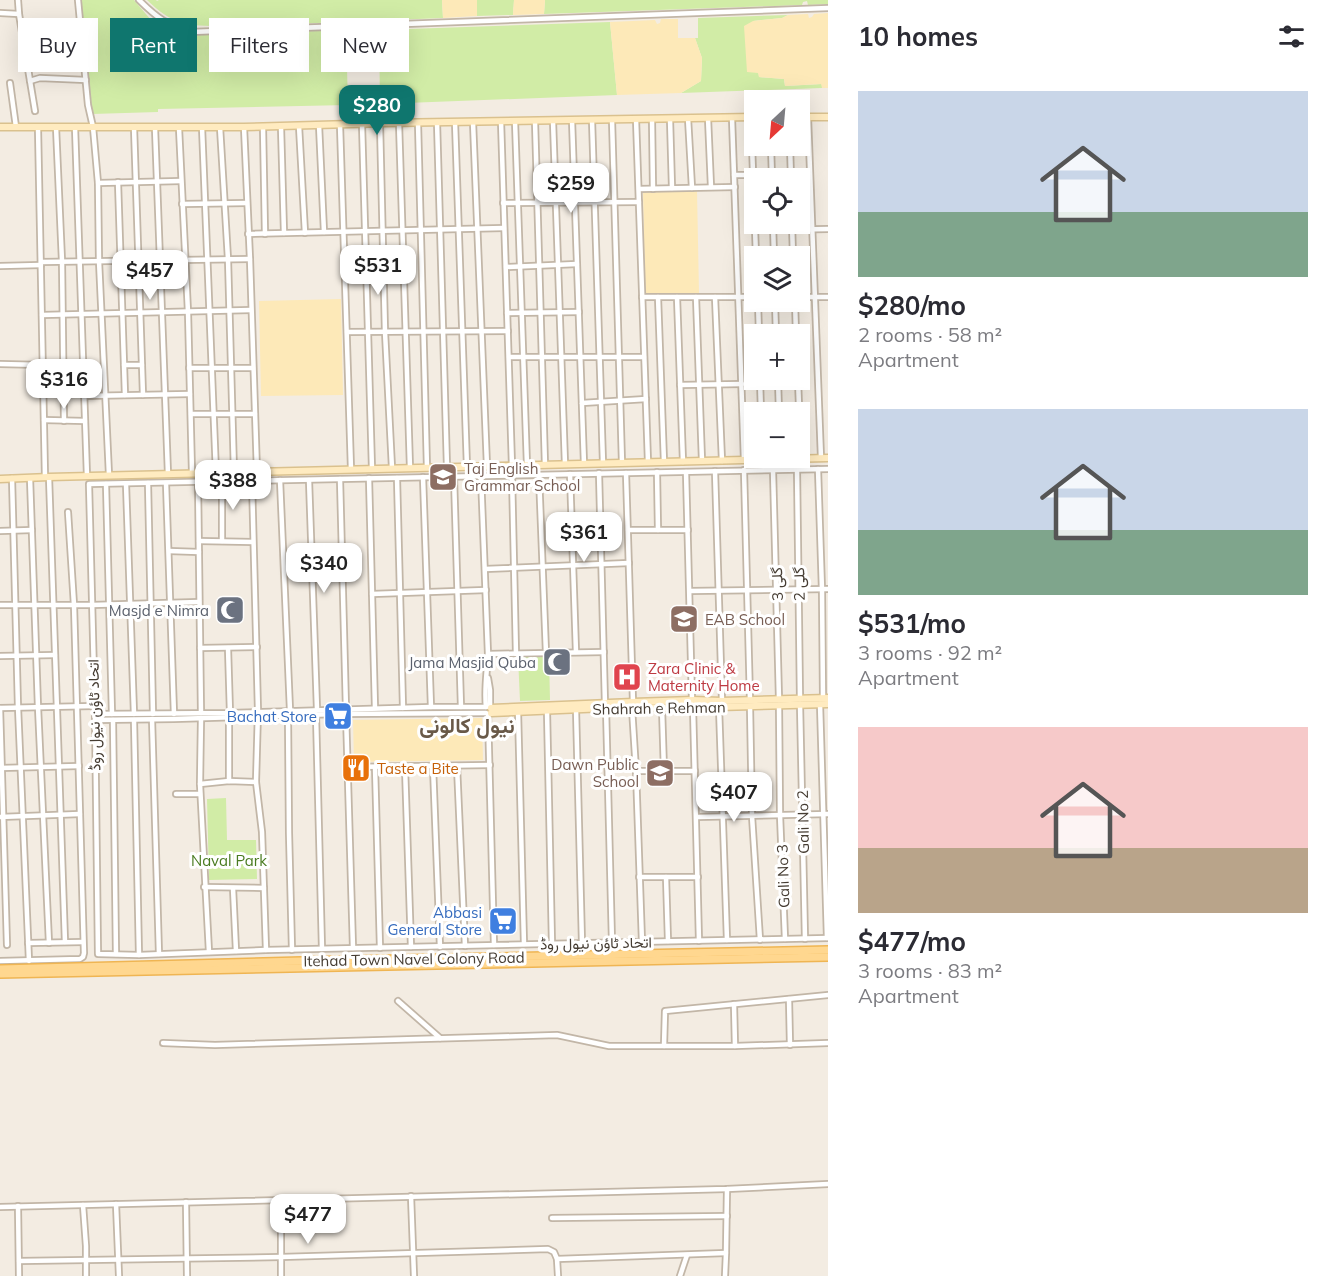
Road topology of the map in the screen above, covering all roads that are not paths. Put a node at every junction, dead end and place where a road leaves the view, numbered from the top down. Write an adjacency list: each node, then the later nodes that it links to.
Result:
1 (18, 0): 6 (street)
2 (78, 0): 8 (street)
3 (139, 0): 4 (street)
4 (828, 8)
5 (0, 13): 6 (street)
6 (19, 14): 7 (street)
7 (20, 18)
8 (80, 18)
9 (28, 72): 12 (street)
10 (85, 72): 11 (street)
11 (86, 80): 12 (street); 44 (street)
12 (30, 81): 14 (street)
13 (10, 83): 42 (street)
14 (35, 111)
15 (744, 117): 20 (street)
16 (810, 117): 17 (street)
17 (828, 117)
18 (688, 118): 19 (street); 23 (street); 66 (street)
19 (708, 118): 20 (street); 63 (street)
20 (732, 118): 56 (street)
21 (636, 119): 22 (street); 26 (street); 67 (street)
22 (652, 119): 23 (street); 68 (street)
23 (670, 119): 65 (street)
24 (572, 120): 25 (street); 30 (street); 70 (street)
25 (592, 120): 26 (street); 71 (street)
26 (612, 120): 72 (street)
27 (501, 121): 28 (street); 33 (street); 77 (street)
28 (515, 121): 29 (street); 78 (street)
29 (535, 121): 30 (street); 79 (street)
30 (553, 121): 69 (street)
31 (437, 122): 32 (street); 35 (street); 83 (street)
32 (455, 122): 33 (street); 84 (street)
33 (473, 122): 81 (street)
34 (399, 123): 35 (street); 37 (street); 85 (street)
35 (418, 123): 86 (street)
36 (362, 124): 37 (street); 39 (street); 89 (street)
37 (380, 124): 90 (street)
38 (319, 125): 39 (street); 40 (street); 91 (street)
39 (340, 125): 92 (street)
40 (299, 126): 49 (street); 94 (street)
41 (0, 127): 42 (street)
42 (16, 127): 50 (street)
43 (75, 127): 44 (street); 51 (street); 104 (street)
44 (93, 127): 45 (street); 62 (street)
45 (135, 127): 52 (street); 60 (street)
46 (202, 127): 47 (street); 53 (street); 74 (street)
47 (220, 127): 54 (street); 75 (street)
48 (263, 127): 49 (street); 54 (street); 96 (street)
49 (281, 127): 93 (street)
50 (38, 128): 51 (street); 107 (street)
51 (56, 128): 103 (street)
52 (155, 128): 53 (street); 61 (street)
53 (178, 128): 58 (street)
54 (244, 128): 76 (street)
55 (809, 156): 87 (street)
56 (734, 175): 57 (street); 64 (street)
57 (744, 175)
58 (181, 181): 61 (street); 80 (street)
59 (118, 182): 60 (street); 62 (street); 106 (street)
60 (136, 182): 61 (street); 99 (street)
61 (157, 182): 100 (street)
62 (98, 183): 105 (street)
63 (711, 187): 64 (street); 66 (street)
64 (735, 187): 119 (street)
65 (672, 188): 66 (street); 68 (street)
66 (692, 188)
67 (639, 189): 68 (street); 73 (street)
68 (653, 189)
69 (556, 202): 70 (street); 79 (street); 109 (street)
70 (575, 202): 71 (street); 108 (street)
71 (594, 202): 72 (street); 154 (street)
72 (615, 202): 73 (street); 155 (street)
73 (639, 202): 114 (street)
74 (206, 203): 75 (street); 80 (street); 102 (street)
75 (225, 203): 76 (street); 97 (street)
76 (247, 203): 95 (street)
77 (503, 203): 78 (street); 82 (street)
78 (518, 203): 79 (street); 111 (street)
79 (537, 203): 112 (street)
80 (182, 204): 101 (street)
81 (477, 228): 82 (street); 84 (street); 147 (street)
82 (504, 228): 113 (street)
83 (440, 229): 84 (street); 86 (street); 145 (street)
84 (459, 229): 146 (street)
85 (403, 230): 86 (street); 90 (street); 143 (street)
86 (421, 230): 144 (street)
87 (812, 230): 88 (street); 122 (street)
88 (828, 230)
89 (365, 231): 90 (street); 92 (street); 141 (street)
90 (382, 231): 142 (street)
91 (324, 232): 92 (street); 94 (street)
92 (344, 232): 140 (street)
93 (284, 233): 94 (street); 96 (street)
94 (304, 233)
95 (248, 234): 96 (street); 98 (street)
96 (265, 234)
97 (228, 259): 98 (street); 102 (street); 124 (street)
98 (250, 259): 125 (street)
99 (138, 260): 100 (street); 106 (street); 133 (street)
100 (160, 260): 101 (street); 127 (street)
101 (185, 260): 102 (street); 128 (street)
102 (208, 260): 126 (street)
103 (62, 261): 104 (street); 107 (street); 139 (street)
104 (80, 261): 105 (street); 136 (street)
105 (99, 261): 106 (street); 137 (street)
106 (120, 261): 132 (street)
107 (41, 263): 110 (street); 138 (street)
108 (577, 264): 109 (street); 131 (street)
109 (558, 265): 112 (street); 130 (street)
110 (0, 266)
111 (520, 266): 112 (street); 113 (street); 135 (street)
112 (539, 266): 129 (street)
113 (506, 267): 134 (street)
114 (642, 297): 115 (street); 156 (street)
115 (658, 297): 116 (street); 192 (street)
116 (677, 297): 117 (street); 165 (street)
117 (696, 297): 118 (street); 166 (street)
118 (715, 297): 119 (street); 167 (street)
119 (739, 297): 120 (street); 168 (street)
120 (744, 297)
121 (810, 297): 122 (street)
122 (815, 297): 123 (street); 186 (street)
123 (828, 297)
124 (229, 310): 125 (street); 126 (street); 163 (street)
125 (251, 310): 164 (street)
126 (210, 311): 128 (street); 162 (street)
127 (162, 312): 128 (street); 133 (street); 172 (street)
128 (188, 312): 161 (street)
129 (540, 312): 130 (street); 135 (street); 151 (street)
130 (560, 312): 131 (street); 152 (street)
131 (579, 312): 153 (street)
132 (122, 313): 133 (street); 137 (street); 159 (street)
133 (140, 313): 160 (street)
134 (507, 313): 135 (street); 148 (street)
135 (522, 313): 150 (street)
136 (82, 314): 137 (street); 139 (street); 173 (street)
137 (101, 314): 174 (street)
138 (42, 315): 139 (street); 158 (street)
139 (62, 315): 184 (street)
140 (347, 332): 141 (street); 211 (street)
141 (368, 332): 142 (street); 207 (street)
142 (385, 332): 143 (street); 204 (street)
143 (406, 332): 144 (street); 205 (street)
144 (423, 332): 145 (street); 206 (street)
145 (443, 332): 146 (street); 202 (street)
146 (462, 332): 147 (street); 203 (street)
147 (482, 332): 148 (street); 200 (street)
148 (508, 332): 149 (street)
149 (509, 357): 150 (street); 201 (street)
150 (523, 357): 151 (street); 198 (street)
151 (542, 357): 152 (street); 199 (street)
152 (562, 357): 153 (street); 196 (street)
153 (580, 357): 154 (street); 178 (street)
154 (600, 357): 155 (street); 177 (street)
155 (619, 357): 156 (street); 176 (street)
156 (644, 357): 175 (street)
157 (0, 364): 158 (street)
158 (42, 364): 183 (street)
159 (124, 365): 160 (street); 170 (street)
160 (142, 365): 171 (street)
161 (189, 368): 162 (street); 169 (street)
162 (212, 368): 163 (street); 180 (street)
163 (231, 368): 164 (street); 181 (street)
164 (253, 368): 182 (street)
165 (680, 384): 166 (street); 193 (street)
166 (699, 384): 167 (street); 190 (street)
167 (719, 384): 168 (street); 188 (street)
168 (742, 384): 189 (street)
169 (190, 394): 172 (street); 179 (street)
170 (125, 395): 171 (street); 174 (street)
171 (143, 395): 172 (street)
172 (164, 395): 222 (street)
173 (84, 396): 174 (street); 185 (street)
174 (104, 396): 225 (street)
175 (646, 399): 176 (street); 191 (street)
176 (620, 401): 177 (street); 195 (street)
177 (601, 402): 178 (street); 194 (street)
178 (582, 403): 197 (street)
179 (191, 414): 180 (street); 219 (street)
180 (214, 414): 181 (street); 220 (street)
181 (232, 414): 182 (street); 215 (street)
182 (255, 414): 216 (street)
183 (44, 420): 184 (street); 230 (street)
184 (64, 421): 185 (street)
185 (85, 421): 228 (street)
186 (825, 458): 187 (street)
187 (810, 459)
188 (722, 460): 189 (street); 190 (street)
189 (744, 460)
190 (702, 461): 193 (street)
191 (648, 462): 192 (street); 195 (street)
192 (664, 462): 193 (street)
193 (683, 462)
194 (603, 463): 195 (street); 197 (street)
195 (622, 463)
196 (565, 464): 197 (street); 199 (street)
197 (584, 464)
198 (527, 465): 199 (street); 201 (street)
199 (545, 465)
200 (487, 466): 201 (street); 203 (street)
201 (512, 466)
202 (447, 467): 203 (street); 206 (street)
203 (467, 467)
204 (392, 468): 205 (street); 207 (street)
205 (410, 468): 206 (street)
206 (427, 468)
207 (372, 469): 211 (street)
208 (797, 469): 209 (street); 213 (street); 266 (street, گلی 2)
209 (818, 469): 210 (street); 267 (street, گلی 2)
210 (828, 469)
211 (351, 470): 216 (street)
212 (744, 470): 213 (street); 214 (street); 271 (street)
213 (773, 470): 272 (street, گلی 3)
214 (716, 471): 218 (street); 270 (street)
215 (234, 472): 216 (street); 220 (street)
216 (257, 472)
217 (657, 472): 218 (street); 221 (street); 252 (street)
218 (686, 472): 253 (street)
219 (192, 473): 220 (street); 222 (street)
220 (216, 473)
221 (626, 473): 224 (street); 251 (street)
222 (168, 474): 225 (street)
223 (570, 474): 224 (street); 227 (street); 262 (street)
224 (599, 474): 261 (street)
225 (109, 475): 228 (street)
226 (512, 475): 227 (street); 229 (street); 264 (street)
227 (539, 475): 263 (street)
228 (87, 476): 230 (street)
229 (481, 476): 232 (street); 265 (street)
230 (47, 477): 234 (street); 285 (street)
231 (423, 477): 232 (street); 236 (street); 273 (street)
232 (454, 477): 274 (street)
233 (12, 478): 234 (street); 237 (street); 249 (street)
234 (30, 478): 250 (street)
235 (369, 478): 236 (street); 238 (street); 276 (street)
236 (397, 478): 275 (street)
237 (0, 479)
238 (340, 479): 240 (street); 321 (street)
239 (280, 480): 240 (street); 241 (street); 325 (street)
240 (309, 480): 324 (street)
241 (252, 481): 243 (street); 257 (street)
242 (198, 482): 243 (street); 245 (street); 255 (street)
243 (222, 482): 256 (street)
244 (148, 483): 245 (street); 247 (street); 280 (street)
245 (166, 483): 258 (street)
246 (106, 484): 247 (street); 281 (street); 287 (street, اتحاد ٹاؤن نیول روڈ)
247 (126, 484): 279 (street)
248 (68, 512): 286 (street)
249 (13, 530): 250 (street); 254 (street); 283 (street)
250 (32, 530): 284 (street)
251 (628, 530): 252 (street); 260 (street)
252 (658, 530): 253 (street)
253 (688, 530): 269 (street)
254 (0, 531)
255 (199, 541): 256 (street); 259 (street)
256 (222, 541): 257 (street)
257 (254, 542): 288 (street)
258 (169, 552): 259 (street); 277 (street)
259 (199, 552): 278 (street)
260 (629, 563): 261 (street); 306 (street)
261 (602, 564): 262 (street); 292 (street)
262 (573, 566): 263 (street); 291 (street)
263 (543, 567): 264 (street); 293 (street)
264 (514, 568): 265 (street); 295 (street)
265 (485, 569): 268 (street)
266 (799, 590): 267 (street); 272 (street); 300 (street, گلی 2)
267 (825, 590): 301 (street, گلی 2)
268 (486, 591): 274 (street); 294 (street)
269 (690, 591): 270 (street); 304 (street)
270 (719, 591): 271 (street); 305 (street)
271 (747, 591): 272 (street); 303 (street)
272 (777, 591): 302 (street, گلی 3)
273 (428, 592): 274 (street); 275 (street); 313 (street)
274 (458, 592): 314 (street)
275 (400, 593): 276 (street); 317 (street)
276 (372, 594): 316 (street)
277 (170, 602): 278 (street); 280 (street); 326 (street)
278 (199, 602): 289 (street)
279 (130, 603): 280 (street); 281 (street); 332 (street)
280 (150, 603): 333 (street)
281 (109, 604): 287 (street); 331 (street)
282 (0, 605): 283 (street)
283 (15, 605): 284 (street); 298 (street)
284 (35, 605): 285 (street); 299 (street)
285 (53, 605): 286 (street); 296 (street)
286 (74, 605): 287 (street); 312 (street)
287 (93, 605): 307 (street, اتحاد ٹاؤن نیول روڈ)
288 (257, 647): 290 (street); 327 (street)
289 (200, 648): 290 (street); 329 (street)
290 (228, 648): 328 (street)
291 (576, 652): 292 (street); 293 (street)
292 (604, 652): 308 (street)
293 (546, 653): 295 (street)
294 (488, 654): 295 (street); 319 (street)
295 (516, 654)
296 (55, 655): 299 (street); 311 (street)
297 (0, 656): 298 (street)
298 (17, 656): 299 (street); 309 (street)
299 (36, 656): 310 (street)
300 (800, 701): 301 (street, Shahrah e Rehman); 302 (street, Shahrah e Rehman); 357 (street, Gali No 2)
301 (825, 701): 354 (street, گلی 2)
302 (779, 702): 303 (street, Shahrah e Rehman); 361 (street, Gali No 3)
303 (750, 703): 305 (street, Shahrah e Rehman); 360 (street)
304 (693, 704): 305 (street, Shahrah e Rehman); 306 (street, Shahrah e Rehman); 318 (street, Shahrah e Rehman); 347 (street)
305 (721, 704): 359 (street)
306 (633, 705): 308 (street, Shahrah e Rehman); 318 (street, Shahrah e Rehman); 345 (street)
307 (94, 706): 312 (street); 330 (street, اتحاد ٹاؤن نیول روڈ)
308 (605, 706): 319 (street, Shahrah e Rehman); 320 (street, Shahrah e Rehman); 379 (street)
309 (18, 707): 310 (street); 315 (street); 343 (street)
310 (38, 707): 311 (street); 339 (street)
311 (56, 707): 312 (street); 340 (street)
312 (77, 707): 335 (street)
313 (431, 707): 314 (street); 317 (street)
314 (461, 707): 319 (street)
315 (0, 708): 342 (street)
316 (375, 708): 317 (street); 321 (street)
317 (403, 708)
318 (662, 708): 346 (street)
319 (488, 710): 321 (street); 322 (street, Shahrah e Rehman); 334 (street)
320 (576, 710): 323 (street, Shahrah e Rehman); 383 (street)
321 (346, 711): 324 (street); 344 (street)
322 (518, 711): 323 (street, Shahrah e Rehman); 387 (street)
323 (547, 711): 384 (street)
324 (316, 712): 325 (street); 393 (street)
325 (289, 713): 327 (street); 395 (street)
326 (174, 714): 329 (street); 333 (street)
327 (258, 714): 328 (street); 349 (street)
328 (230, 715): 329 (street); 348 (street)
329 (201, 716): 333 (street); 350 (street)
330 (95, 717): 331 (street); 399 (street, اتحاد ٹاؤن نیول روڈ)
331 (112, 717): 332 (street); 399 (street)
332 (134, 717): 333 (street); 401 (street)
333 (153, 717): 400 (street)
334 (490, 765): 338 (street); 386 (street)
335 (79, 766): 340 (street); 353 (street)
336 (405, 766): 337 (street); 341 (street); 390 (street)
337 (433, 766): 338 (street); 388 (street)
338 (457, 766): 389 (street)
339 (41, 767): 340 (street); 343 (street); 355 (street)
340 (58, 767): 356 (street)
341 (375, 767): 344 (street); 392 (street)
342 (1, 768): 343 (street); 362 (street)
343 (21, 768): 358 (street)
344 (348, 768): 391 (street)
345 (636, 771): 346 (street); 364 (street)
346 (664, 771): 347 (street)
347 (695, 771): 363 (street)
348 (229, 781): 349 (street); 350 (street)
349 (256, 782): 369 (street)
350 (200, 784): 352 (street)
351 (176, 794): 352 (street)
352 (200, 794): 367 (street)
353 (80, 814): 356 (street); 378 (street)
354 (826, 814): 357 (street); 370 (street, گلی 2)
355 (43, 815): 356 (street); 358 (street); 382 (street)
356 (60, 815): 377 (street)
357 (802, 815): 361 (street); 372 (street, Gali No 2)
358 (23, 816): 362 (street); 381 (street)
359 (722, 816): 360 (street); 363 (street); 374 (street)
360 (752, 816): 361 (street); 375 (street)
361 (780, 816): 371 (street, Gali No 3)
362 (2, 817): 385 (street)
363 (696, 817): 366 (street)
364 (639, 877): 365 (street); 380 (street)
365 (666, 877): 366 (street); 376 (street)
366 (698, 877): 373 (street)
367 (204, 887): 368 (street); 398 (street)
368 (233, 888): 369 (street); 397 (street)
369 (264, 888): 394 (street)
370 (828, 938): 372 (street, اتحاد ٹاؤن نیول روڈ)
371 (785, 939): 372 (street, اتحاد ٹاؤن نیول روڈ); 375 (street, اتحاد ٹاؤن نیول روڈ)
372 (806, 939)
373 (699, 940): 374 (street, اتحاد ٹاؤن نیول روڈ); 376 (street, اتحاد ٹاؤن نیول روڈ)
374 (727, 940): 375 (street, اتحاد ٹاؤن نیول روڈ)
375 (760, 940)
376 (668, 941): 380 (street, اتحاد ٹاؤن نیول روڈ)
377 (64, 942): 378 (street); 382 (street)
378 (83, 942): 403 (street)
379 (612, 942): 380 (street, اتحاد ٹاؤن نیول روڈ); 383 (street, اتحاد ٹاؤن نیول روڈ)
380 (642, 942)
381 (28, 943): 382 (street); 403 (street)
382 (49, 943)
383 (582, 943): 384 (street, اتحاد ٹاؤن نیول روڈ)
384 (552, 944): 387 (street, اتحاد ٹاؤن نیول روڈ)
385 (7, 945)
386 (494, 945): 387 (street, اتحاد ٹاؤن نیول روڈ); 389 (street, اتحاد ٹاؤن نیول روڈ)
387 (524, 945)
388 (440, 946): 389 (street, اتحاد ٹاؤن نیول روڈ); 390 (street, اتحاد ٹاؤن نیول روڈ)
389 (465, 946)
390 (411, 947): 392 (street, اتحاد ٹاؤن نیول روڈ)
391 (353, 948): 392 (street, اتحاد ٹاؤن نیول روڈ); 393 (street, اتحاد ٹاؤن نیول روڈ)
392 (380, 948)
393 (322, 949): 395 (street, اتحاد ٹاؤن نیول روڈ)
394 (266, 950): 395 (street, اتحاد ٹاؤن نیول روڈ); 397 (street, اتحاد ٹاؤن نیول روڈ)
395 (292, 950)
396 (828, 950): 405 (main road, Itehad Town Navel Colony Road)
397 (236, 951): 398 (street, اتحاد ٹاؤن نیول روڈ)
398 (209, 952): 400 (street, اتحاد ٹاؤن نیول روڈ)
399 (116, 954): 401 (street, اتحاد ٹاؤن نیول روڈ)
400 (159, 954): 401 (street, اتحاد ٹاؤن نیول روڈ)
401 (139, 955)
402 (828, 957): 405 (main road, Itehad Town Navel Colony Road)
403 (29, 960): 404 (street)
404 (0, 961)
405 (301, 965): 406 (main road, Itehad Town Navel Colony Road); 407 (main road, Itehad Town Navel Colony Road)
406 (0, 969)
407 (0, 974)
408 (828, 995): 409 (street)
409 (789, 999): 411 (street); 415 (street)
410 (398, 1001): 412 (street)
411 (734, 1004): 416 (street); 417 (street)
412 (440, 1038): 413 (street); 416 (street)
413 (163, 1043)
414 (828, 1043): 415 (street)
415 (790, 1045): 417 (street)
416 (664, 1046): 417 (street)
417 (735, 1046)
418 (828, 1184): 419 (street)
419 (727, 1189): 420 (street); 427 (street)
420 (411, 1196): 421 (street); 429 (street)
421 (281, 1200): 422 (street); 432 (street)
422 (186, 1202): 423 (street); 433 (street)
423 (116, 1204): 424 (street); 436 (street)
424 (82, 1205): 425 (street); 435 (street)
425 (18, 1206): 426 (street); 437 (street)
426 (0, 1207)
427 (727, 1216): 428 (street); 430 (street)
428 (552, 1218)
429 (413, 1253): 432 (street); 434 (street); 443 (street)
430 (726, 1253): 431 (street); 446 (street)
431 (687, 1255): 434 (street); 445 (street)
432 (281, 1257): 433 (street); 442 (street)
433 (186, 1259): 436 (street); 441 (street)
434 (557, 1259): 444 (street)
435 (86, 1260): 436 (street); 437 (street); 439 (street)
436 (119, 1260): 440 (street)
437 (19, 1261): 438 (street)
438 (19, 1276)
439 (86, 1276)
440 (119, 1276)
441 (187, 1276)
442 (281, 1276)
443 (414, 1276)
444 (558, 1276)
445 (680, 1276)
446 (724, 1276)

